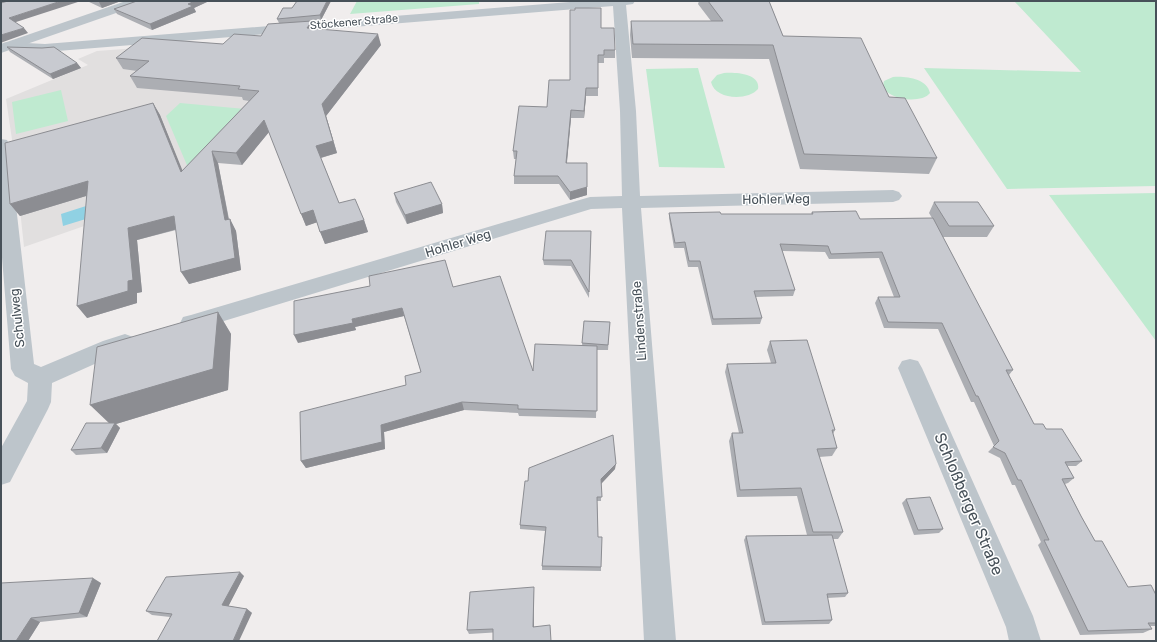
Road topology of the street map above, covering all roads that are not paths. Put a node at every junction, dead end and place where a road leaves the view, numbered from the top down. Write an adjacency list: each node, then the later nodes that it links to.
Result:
1 (138, 1): 3 (street)
2 (622, 1): 3 (street, Stöckener Straße); 6 (street, Lindenstraße)
3 (5, 47)
4 (1, 144): 10 (street, Schulweg)
5 (893, 196): 6 (street, Hohler Weg)
6 (631, 202): 7 (street, Hohler Weg); 12 (street, Lindenstraße)
7 (174, 328)
8 (146, 336): 10 (street)
9 (910, 368): 13 (street, Schloßberger Straße)
10 (40, 378): 11 (street)
11 (1, 473)
12 (660, 641)
13 (1025, 641)

